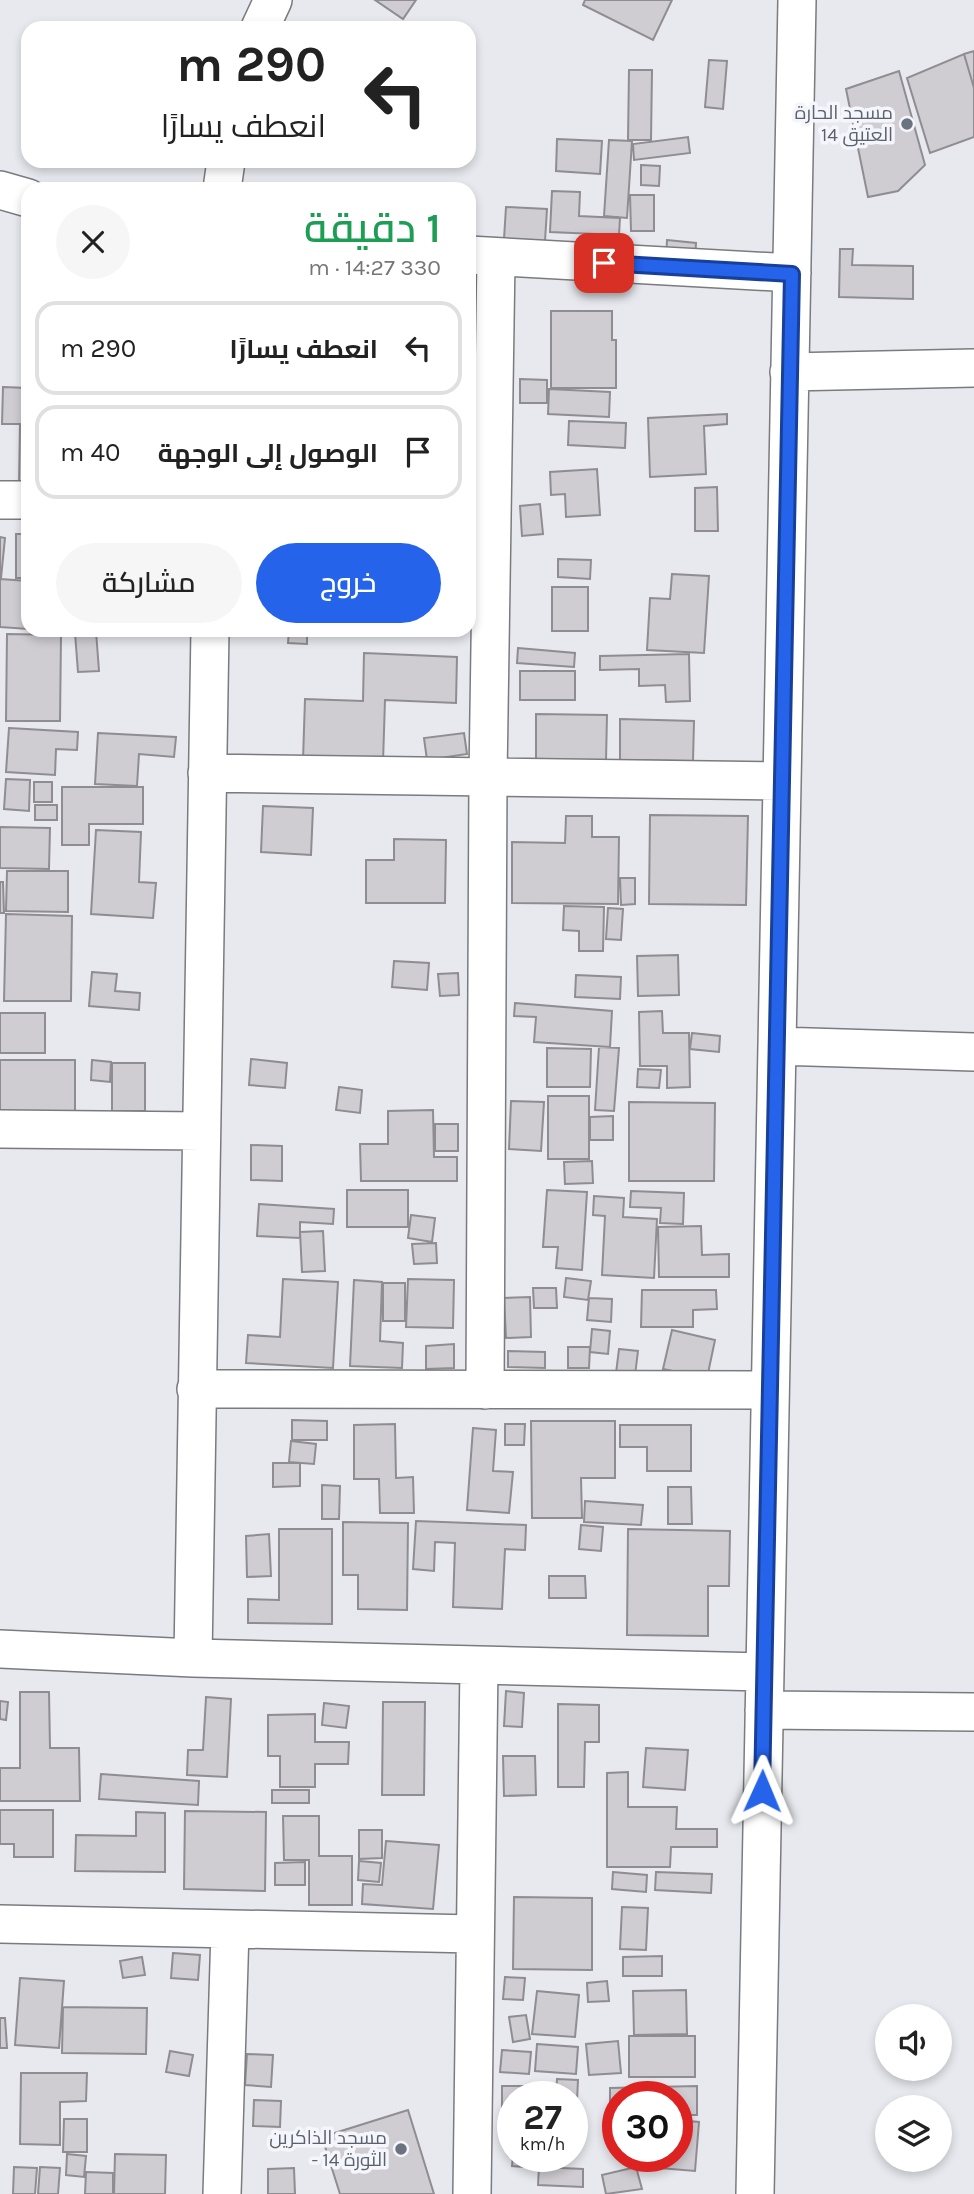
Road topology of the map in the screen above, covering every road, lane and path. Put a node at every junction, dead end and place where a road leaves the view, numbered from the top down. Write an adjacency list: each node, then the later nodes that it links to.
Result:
1 (273, 0): 3 (street)
2 (797, 0): 7 (street)
3 (263, 21)
4 (0, 190): 5 (street)
5 (21, 196)
6 (483, 256): 7 (street); 14 (street)
7 (792, 274): 9 (street)
8 (974, 368): 9 (street)
9 (789, 372): 15 (street)
10 (0, 500): 11 (street)
11 (21, 500)
12 (210, 637): 13 (street)
13 (207, 773): 14 (street); 19 (street)
14 (488, 777): 15 (street); 21 (street)
15 (781, 781): 16 (street)
16 (777, 1046): 17 (street); 22 (street)
17 (974, 1052)
18 (0, 1129): 19 (street)
19 (201, 1131): 20 (street)
20 (196, 1390): 21 (street); 24 (street)
21 (485, 1390): 22 (street)
22 (770, 1390): 26 (street)
23 (0, 1649): 24 (street)
24 (193, 1658): 25 (street)
25 (478, 1665): 26 (street); 31 (street)
26 (763, 1672): 27 (street)
27 (764, 1710): 28 (street); 34 (street)
28 (974, 1712)
29 (0, 1924): 30 (street)
30 (230, 1930): 31 (street); 32 (street)
31 (474, 1934): 33 (street)
32 (222, 2194)
33 (472, 2194)
34 (755, 2194)

